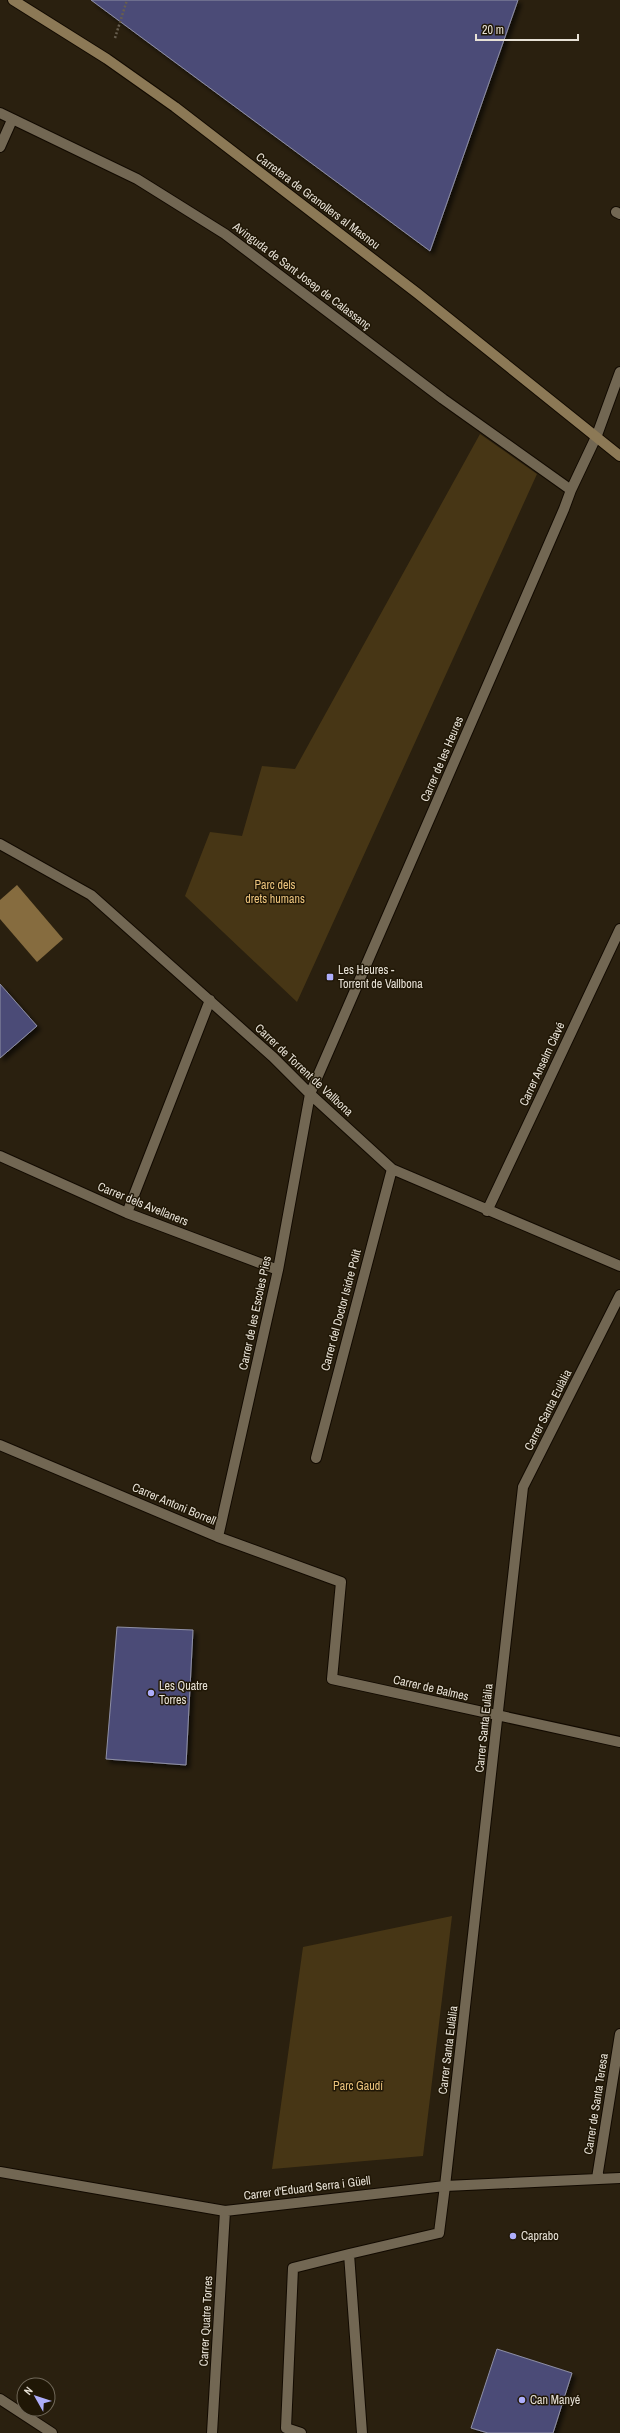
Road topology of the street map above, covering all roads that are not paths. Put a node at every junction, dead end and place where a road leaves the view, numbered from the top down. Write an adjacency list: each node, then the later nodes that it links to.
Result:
1 (13, 0): 6 (main road, Carretera de Granollers al Masnou)
2 (0, 113): 3 (street, Avinguda de Sant Josep de Calassanç)
3 (12, 120): 4 (street); 8 (street, Avinguda de Sant Josep de Calassanç)
4 (0, 147)
5 (620, 372): 6 (street, Carrer de les Heures)
6 (597, 435): 7 (main road, Carretera de Granollers al Masnou); 8 (street, Carrer de les Heures)
7 (620, 456)
8 (570, 490): 12 (street, Carrer de les Heures)
9 (0, 844): 11 (street, Carrer de Torrent de Vallbona)
10 (620, 929): 15 (street, Carrer Anselm Clavé)
11 (210, 1000): 12 (street, Carrer de Torrent de Vallbona); 16 (street)
12 (310, 1094): 14 (street, Carrer de Torrent de Vallbona); 18 (street, Carrer de les Escoles Pies)
13 (0, 1156): 16 (street, Carrer dels Avellaners)
14 (392, 1169): 15 (street, Carrer de Torrent de Vallbona); 21 (street, Carrer del Doctor Isidre Polit)
15 (487, 1211): 17 (street, Carrer de Torrent de Vallbona)
16 (127, 1214): 18 (street, Carrer dels Avellaners)
17 (620, 1266)
18 (278, 1270): 22 (street, Carrer de les Escoles Pies)
19 (620, 1295): 24 (street, Carrer Santa Eulàlia)
20 (0, 1444): 22 (street, Carrer Antoni Borrell)
21 (316, 1458)
22 (218, 1537): 23 (street, Carrer Antoni Borrell)
23 (341, 1582): 24 (street, Carrer de Balmes)
24 (499, 1717): 25 (street, Carrer de Balmes); 30 (street, Carrer Santa Eulàlia)
25 (620, 1742)
26 (620, 2034): 28 (street, Carrer de Santa Teresa)
27 (0, 2172): 31 (street, Carrer d'Eduard Serra i Güell)
28 (597, 2178): 29 (street, Carrer d'Eduard Serra i Güell); 30 (street, Carrer d'Eduard Serra i Güell)
29 (620, 2178)
30 (445, 2186): 31 (street, Carrer d'Eduard Serra i Güell); 32 (street, Carrer Santa Eulàlia)
31 (225, 2211): 35 (street, Carrer Quatre Torres)
32 (349, 2254): 36 (street); 37 (street)
33 (0, 2399): 34 (street)
34 (52, 2433)
35 (212, 2433)
36 (301, 2433)
37 (362, 2433)

